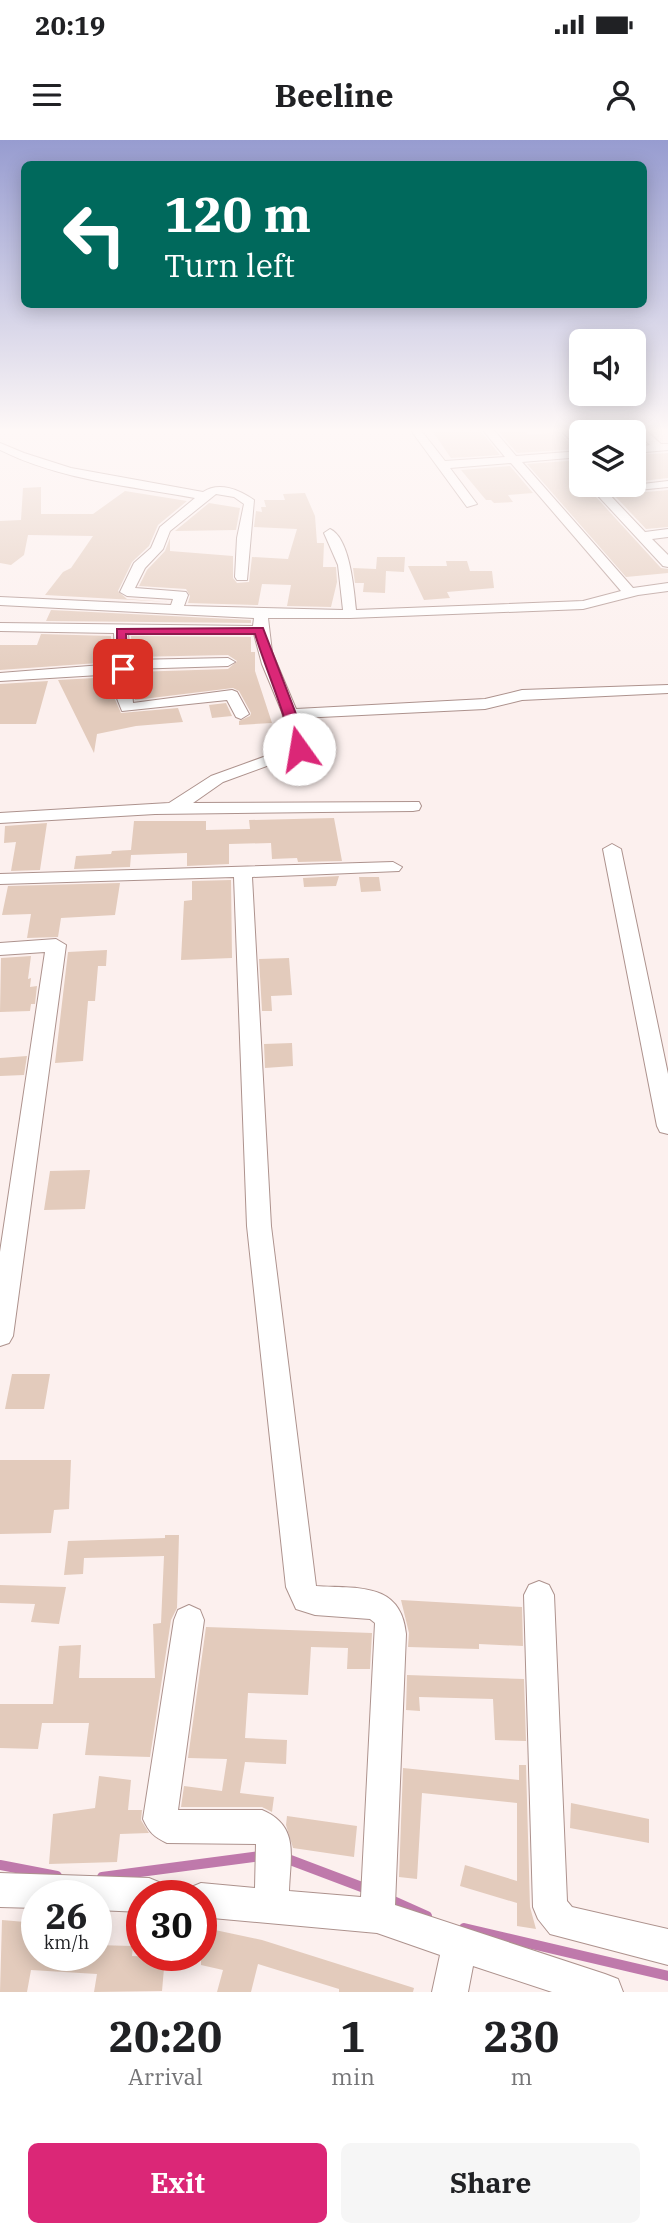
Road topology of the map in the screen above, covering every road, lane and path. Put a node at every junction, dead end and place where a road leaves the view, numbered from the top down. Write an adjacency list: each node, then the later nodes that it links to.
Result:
1 (181, 515): 13 (street)
2 (248, 515): 9 (street)
3 (562, 515): 11 (street)
4 (622, 515): 7 (street)
5 (330, 533): 15 (street)
6 (668, 533): 7 (street)
7 (641, 536): 8 (street)
8 (668, 563)
9 (242, 577)
10 (668, 587): 11 (street)
11 (630, 593): 15 (street)
12 (0, 601): 13 (street)
13 (176, 610): 14 (street)
14 (261, 614): 15 (street); 17 (street)
15 (350, 614)
16 (0, 627): 18 (street)
17 (259, 630): 18 (street); 24 (street)
18 (121, 631): 20 (street)
19 (228, 662): 20 (street)
20 (123, 667): 21 (street); 23 (street)
21 (0, 677)
22 (668, 690): 24 (street)
23 (241, 714)
24 (291, 714): 26 (street)
25 (413, 806): 26 (street)
26 (172, 809): 27 (street)
27 (0, 818)
28 (612, 849): 33 (street)
29 (393, 867): 30 (street)
30 (243, 872): 31 (street); 41 (street)
31 (0, 879)
32 (0, 949): 34 (street)
33 (668, 1126)
34 (0, 1336)
35 (539, 1595): 43 (street)
36 (189, 1620): 38 (street)
37 (0, 1890): 39 (street)
38 (272, 1893): 40 (street); 41 (street)
39 (126, 1894)
40 (217, 1898)
41 (377, 1908): 42 (street)
42 (460, 1944): 44 (street); 45 (street)
43 (668, 1947)
44 (450, 1992)
45 (605, 1992)

